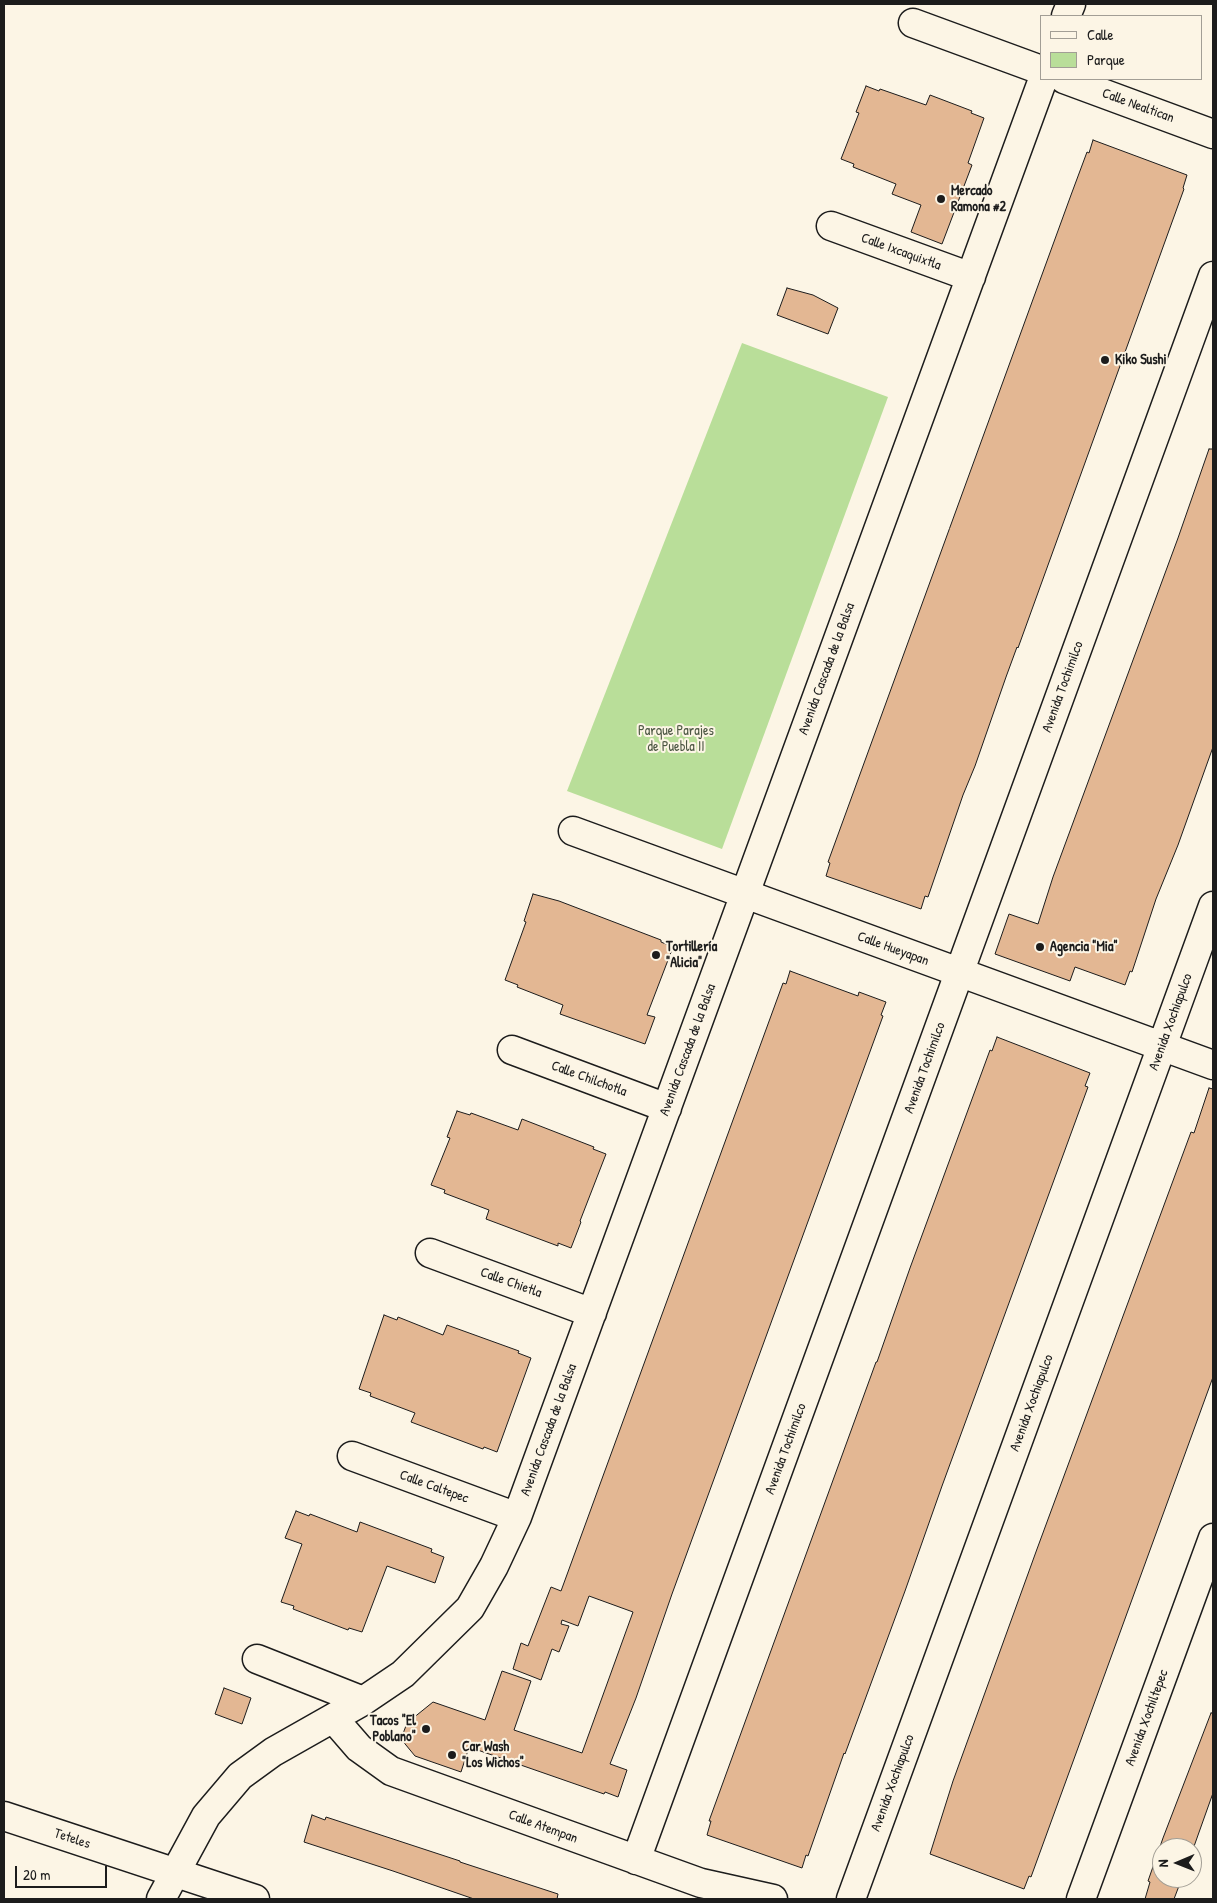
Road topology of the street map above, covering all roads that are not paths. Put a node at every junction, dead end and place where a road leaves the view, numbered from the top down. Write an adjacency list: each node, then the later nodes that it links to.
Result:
1 (913, 23): 2 (street)
2 (1040, 70)
3 (1043, 80): 8 (street, Avenida Cascada de la Balsa)
4 (1067, 80): 5 (street, Calle Nealtican)
5 (1213, 134)
6 (831, 226): 8 (street, Calle Ixcaquixtla)
7 (1213, 276): 12 (street, Avenida Tochimilco)
8 (971, 278): 10 (street, Avenida Cascada de la Balsa)
9 (573, 831): 10 (street, Calle Hueyapan)
10 (745, 895): 12 (street, Calle Hueyapan); 16 (street, Avenida Cascada de la Balsa)
11 (1213, 906): 13 (street, Avenida Xochiapulco)
12 (959, 974): 13 (street, Calle Hueyapan); 26 (street, Avenida Tochimilco)
13 (1162, 1046): 15 (street, Calle Hueyapan); 31 (street, Avenida Xochiapulco)
14 (512, 1050): 16 (street, Calle Chilchotla)
15 (1213, 1065)
16 (666, 1108): 18 (street, Avenida Cascada de la Balsa)
17 (430, 1253): 18 (street, Calle Chietla)
18 (592, 1313): 20 (street, Avenida Cascada de la Balsa)
19 (352, 1456): 20 (street, Calle Caltepec)
20 (517, 1517): 23 (street, Avenida Cascada de la Balsa)
21 (1213, 1538): 32 (street, Avenida Xochiltepec)
22 (257, 1659): 23 (street)
23 (364, 1701): 24 (street, Avenida Cascada de la Balsa)
24 (333, 1718): 26 (street, Calle Atempan); 27 (street, Avenida Cascada de la Balsa)
25 (4, 1816): 27 (street, Teteles)
26 (636, 1860): 30 (street, Calle Atempan)
27 (174, 1872): 28 (street, Avenida Cascada de la Balsa); 29 (street, Teteles)
28 (161, 1899)
29 (255, 1899)
30 (773, 1899)
31 (850, 1899)
32 (1081, 1899)

